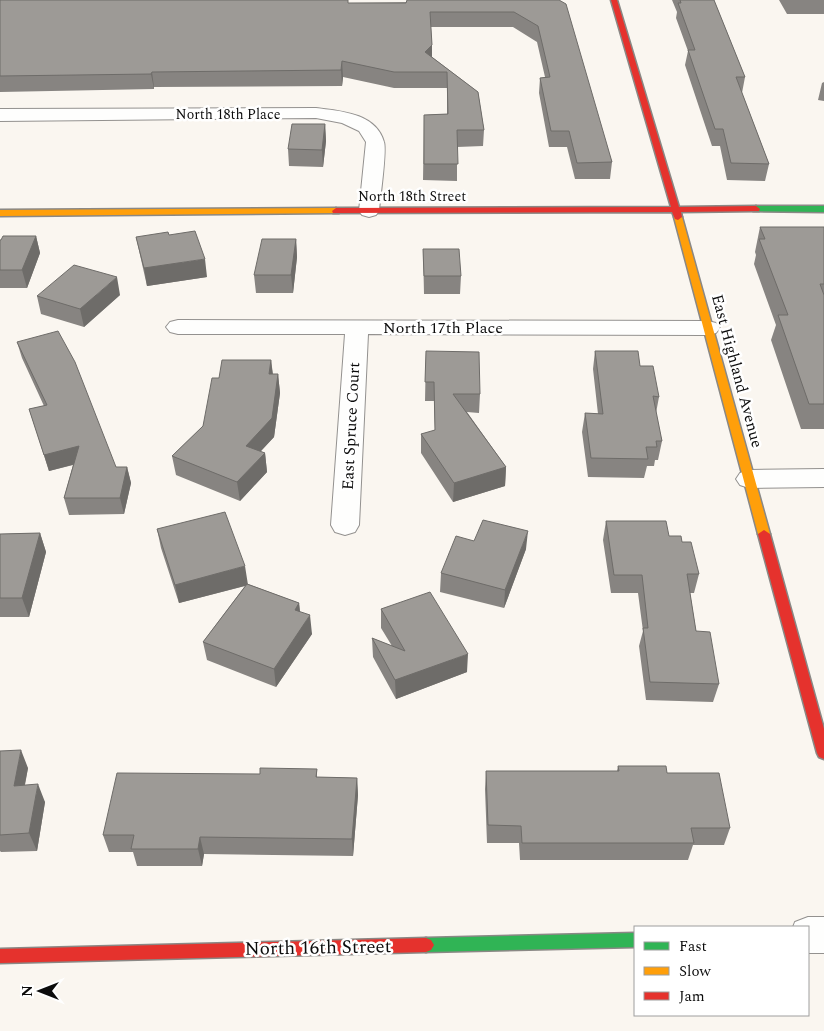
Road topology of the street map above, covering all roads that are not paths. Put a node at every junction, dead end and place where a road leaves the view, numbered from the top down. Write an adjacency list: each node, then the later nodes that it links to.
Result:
1 (614, 0): 4 (street, East Highland Avenue)
2 (0, 115): 5 (street, North 18th Place)
3 (824, 209): 4 (street, North 18th Street)
4 (676, 210): 5 (street, North 18th Street); 9 (street, East Highland Avenue)
5 (369, 211): 6 (street, North 18th Street)
6 (0, 213)
7 (178, 327): 8 (street, North 17th Place)
8 (357, 327): 9 (street, North 17th Place); 12 (street, East Spruce Court)
9 (708, 328): 11 (street, East Highland Avenue)
10 (824, 478): 11 (street)
11 (749, 479): 13 (street, East Highland Avenue)
12 (345, 525)
13 (824, 753)
14 (809, 935): 15 (street)
15 (824, 935)
16 (634, 940): 17 (street, North 16th Street)
17 (0, 956)

